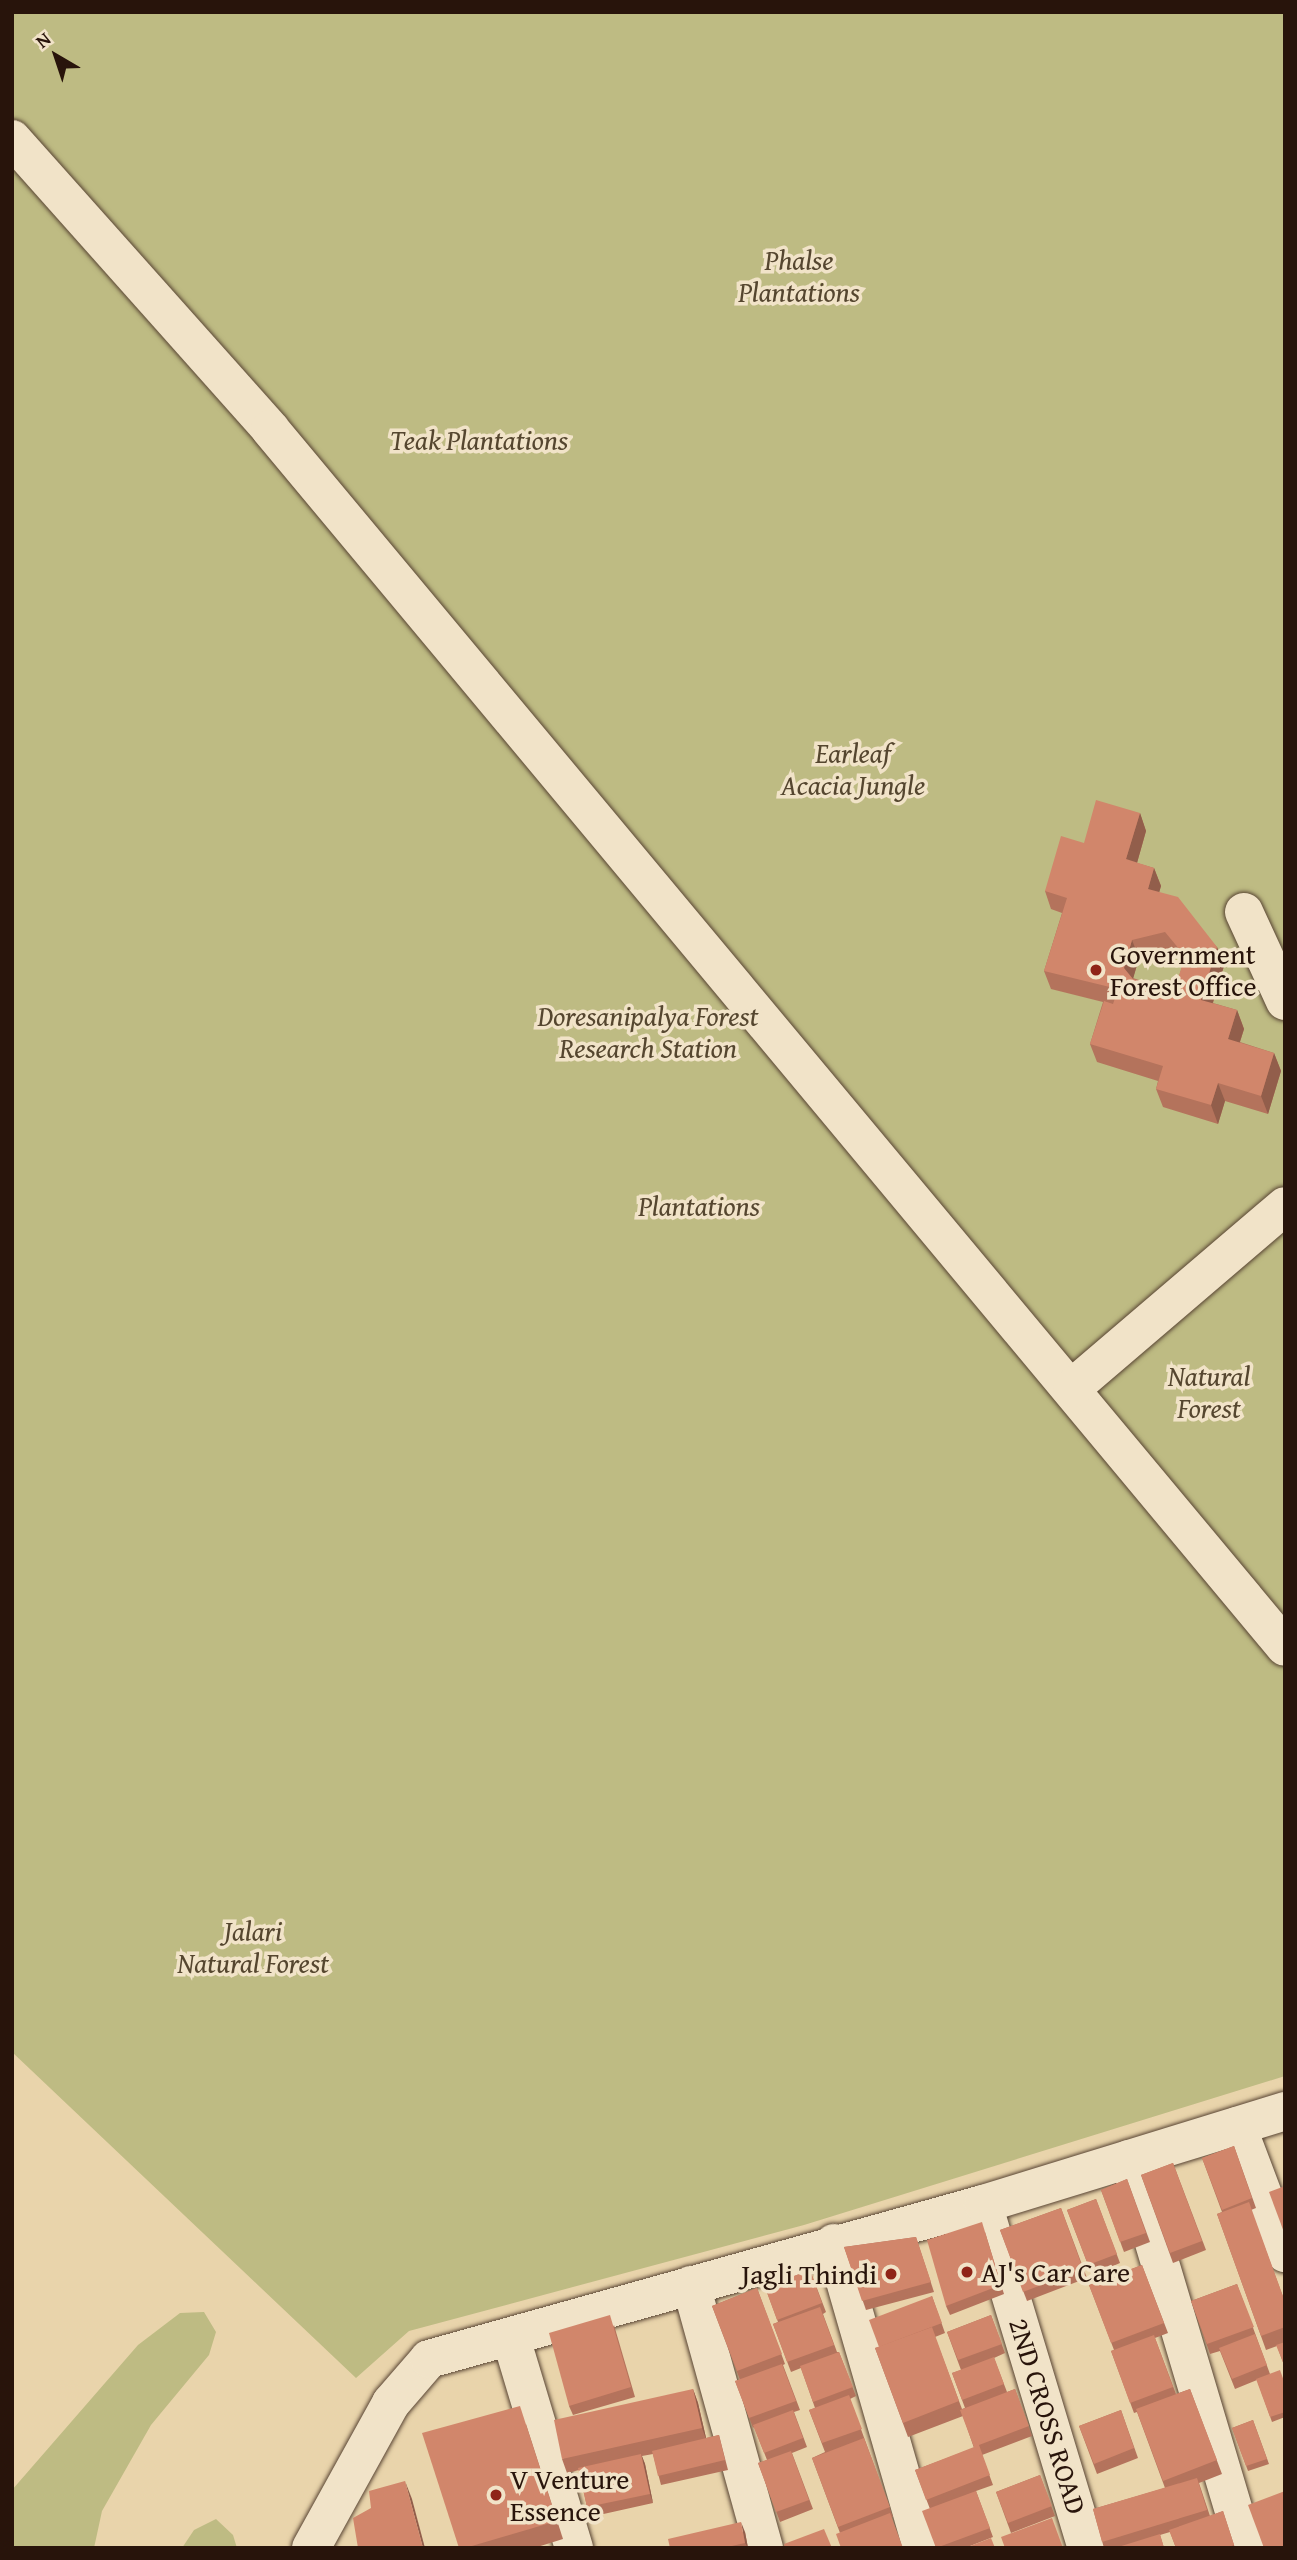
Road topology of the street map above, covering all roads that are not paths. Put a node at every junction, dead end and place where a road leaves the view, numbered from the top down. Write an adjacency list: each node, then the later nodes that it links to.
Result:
1 (12, 139): 5 (street)
2 (1244, 912): 3 (street)
3 (1285, 1001)
4 (1285, 1206): 5 (street)
5 (1072, 1388): 6 (street)
6 (1285, 1647)
7 (1285, 2112): 8 (street)
8 (1237, 2126): 9 (street); 12 (street)
9 (1129, 2159): 10 (street); 20 (street)
10 (984, 2204): 11 (street); 19 (street, 2ND CROSS ROAD)
11 (834, 2243): 13 (street); 18 (street)
12 (1285, 2253)
13 (691, 2285): 14 (street); 17 (street)
14 (511, 2338): 15 (street); 16 (street)
15 (312, 2548)
16 (574, 2548)
17 (764, 2548)
18 (922, 2548)
19 (1087, 2548)
20 (1245, 2548)

